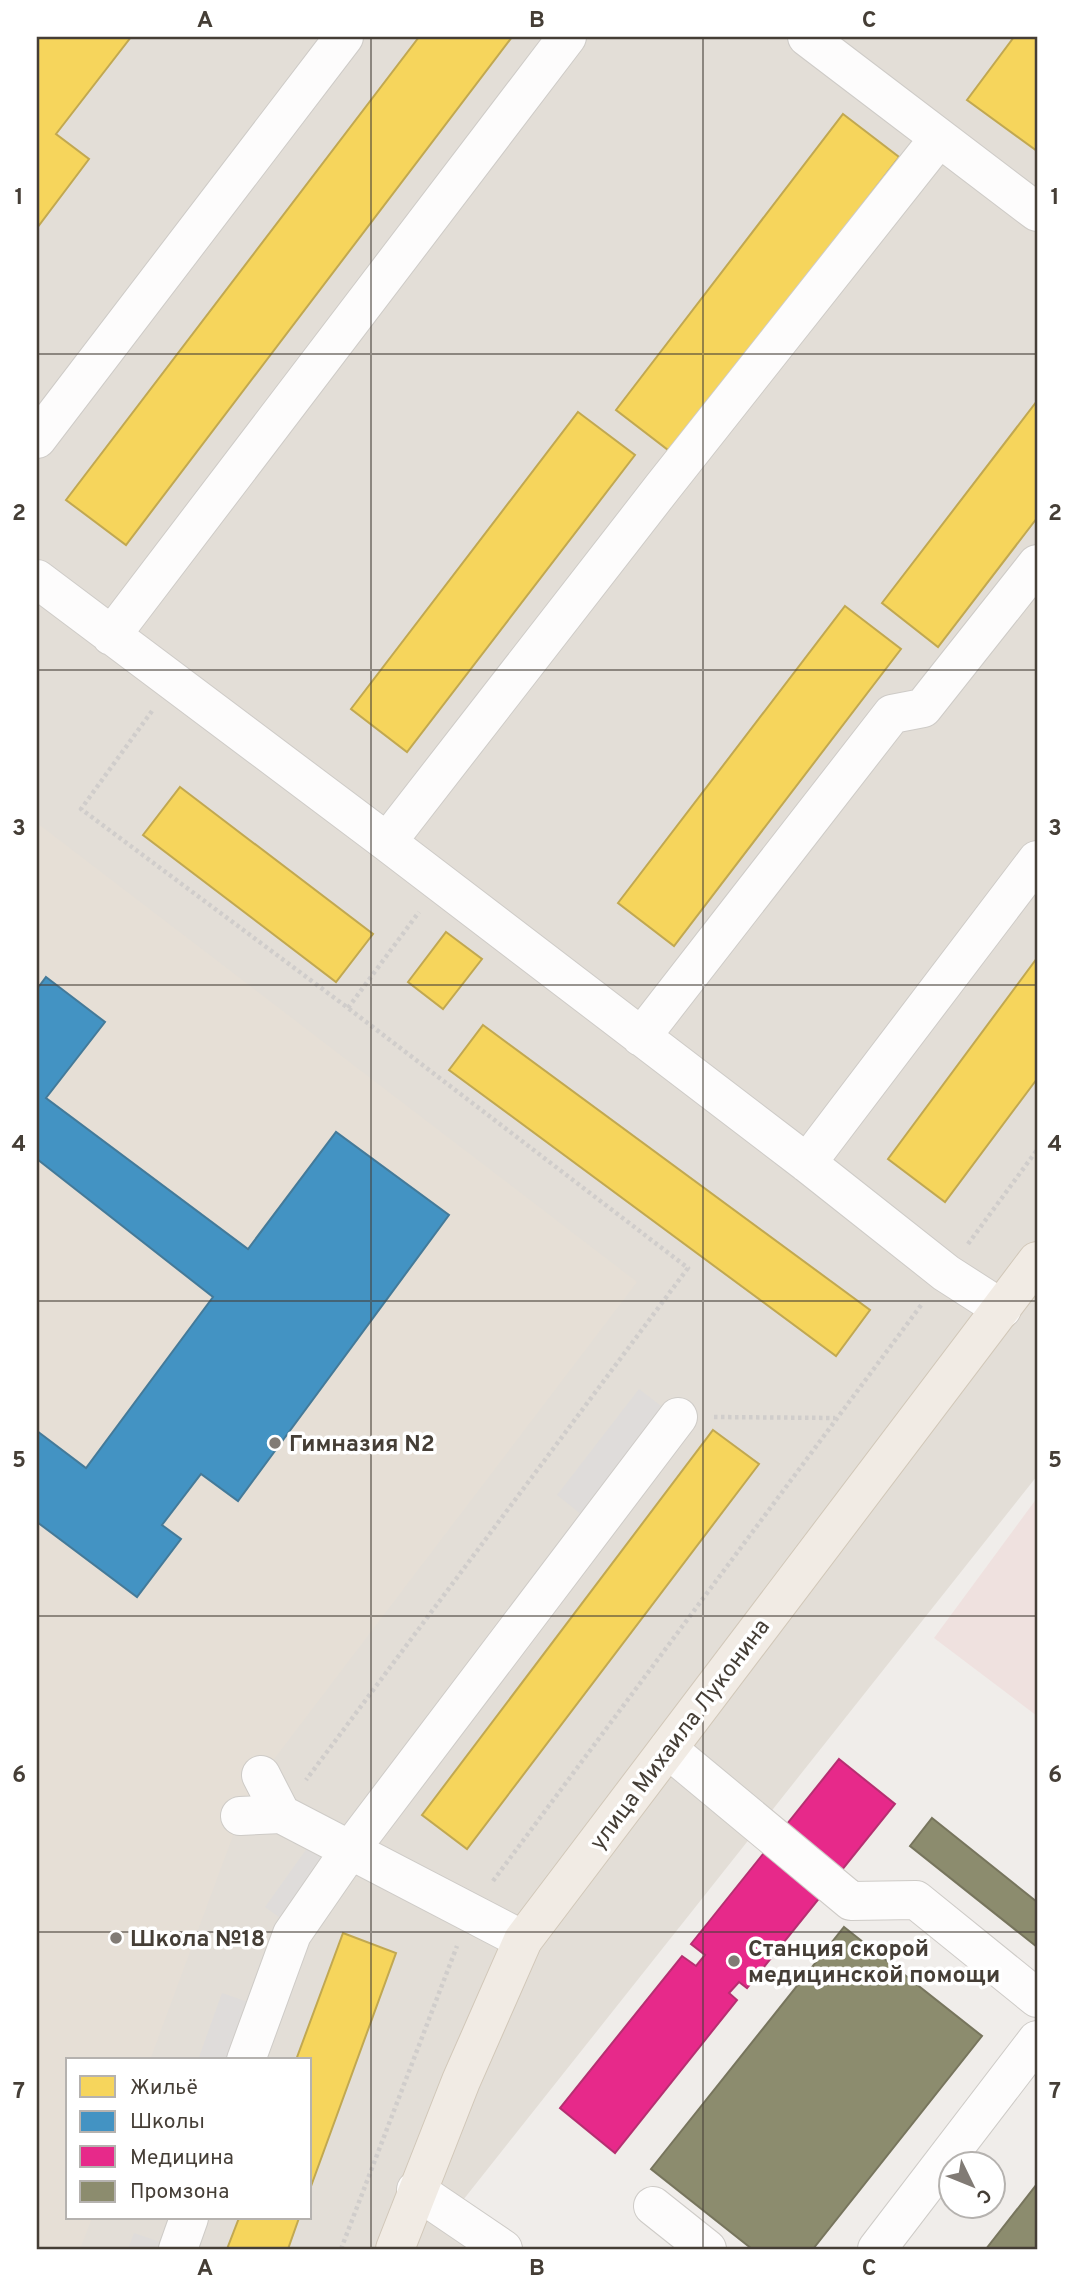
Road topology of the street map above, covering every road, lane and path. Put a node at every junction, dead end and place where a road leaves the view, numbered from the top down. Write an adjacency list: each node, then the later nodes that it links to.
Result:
1 (344, 37): 6 (street)
2 (567, 37): 9 (street)
3 (807, 37): 4 (street)
4 (939, 138): 5 (street); 11 (street)
5 (1037, 212)
6 (37, 439)
7 (1037, 564): 15 (street)
8 (37, 579): 9 (street)
9 (111, 636): 10 (street)
10 (173, 682): 11 (street); 14 (path)
11 (387, 842): 13 (street)
12 (1037, 860): 17 (street)
13 (440, 883): 14 (path); 15 (street)
14 (348, 1008): 25 (path)
15 (641, 1037): 17 (street)
16 (1037, 1150): 19 (path)
17 (807, 1163): 19 (street)
18 (1037, 1261): 20 (main road, улица Михаила Луконина)
19 (946, 1273): 20 (street); 22 (path)
20 (1002, 1309): 23 (main road, улица Михаила Луконина)
21 (678, 1417): 22 (path); 27 (street)
22 (836, 1418): 28 (path)
23 (668, 1749): 29 (main road, улица Михаила Луконина); 30 (street)
24 (261, 1775): 25 (street)
25 (281, 1814): 26 (street); 27 (street)
26 (240, 1816)
27 (350, 1850): 28 (street); 32 (street)
28 (470, 1912): 29 (street); 37 (path)
29 (523, 1940): 33 (main road, улица Михаила Луконина)
30 (1037, 1998)
31 (1037, 2040): 41 (street)
32 (247, 2058)
33 (416, 2190): 38 (main road, улица Михаила Луконина); 39 (street)
34 (653, 2206): 40 (street)
35 (189, 2220): 36 (street)
36 (178, 2249)
37 (341, 2249)
38 (395, 2249)
39 (503, 2249)
40 (708, 2249)
41 (877, 2249)

